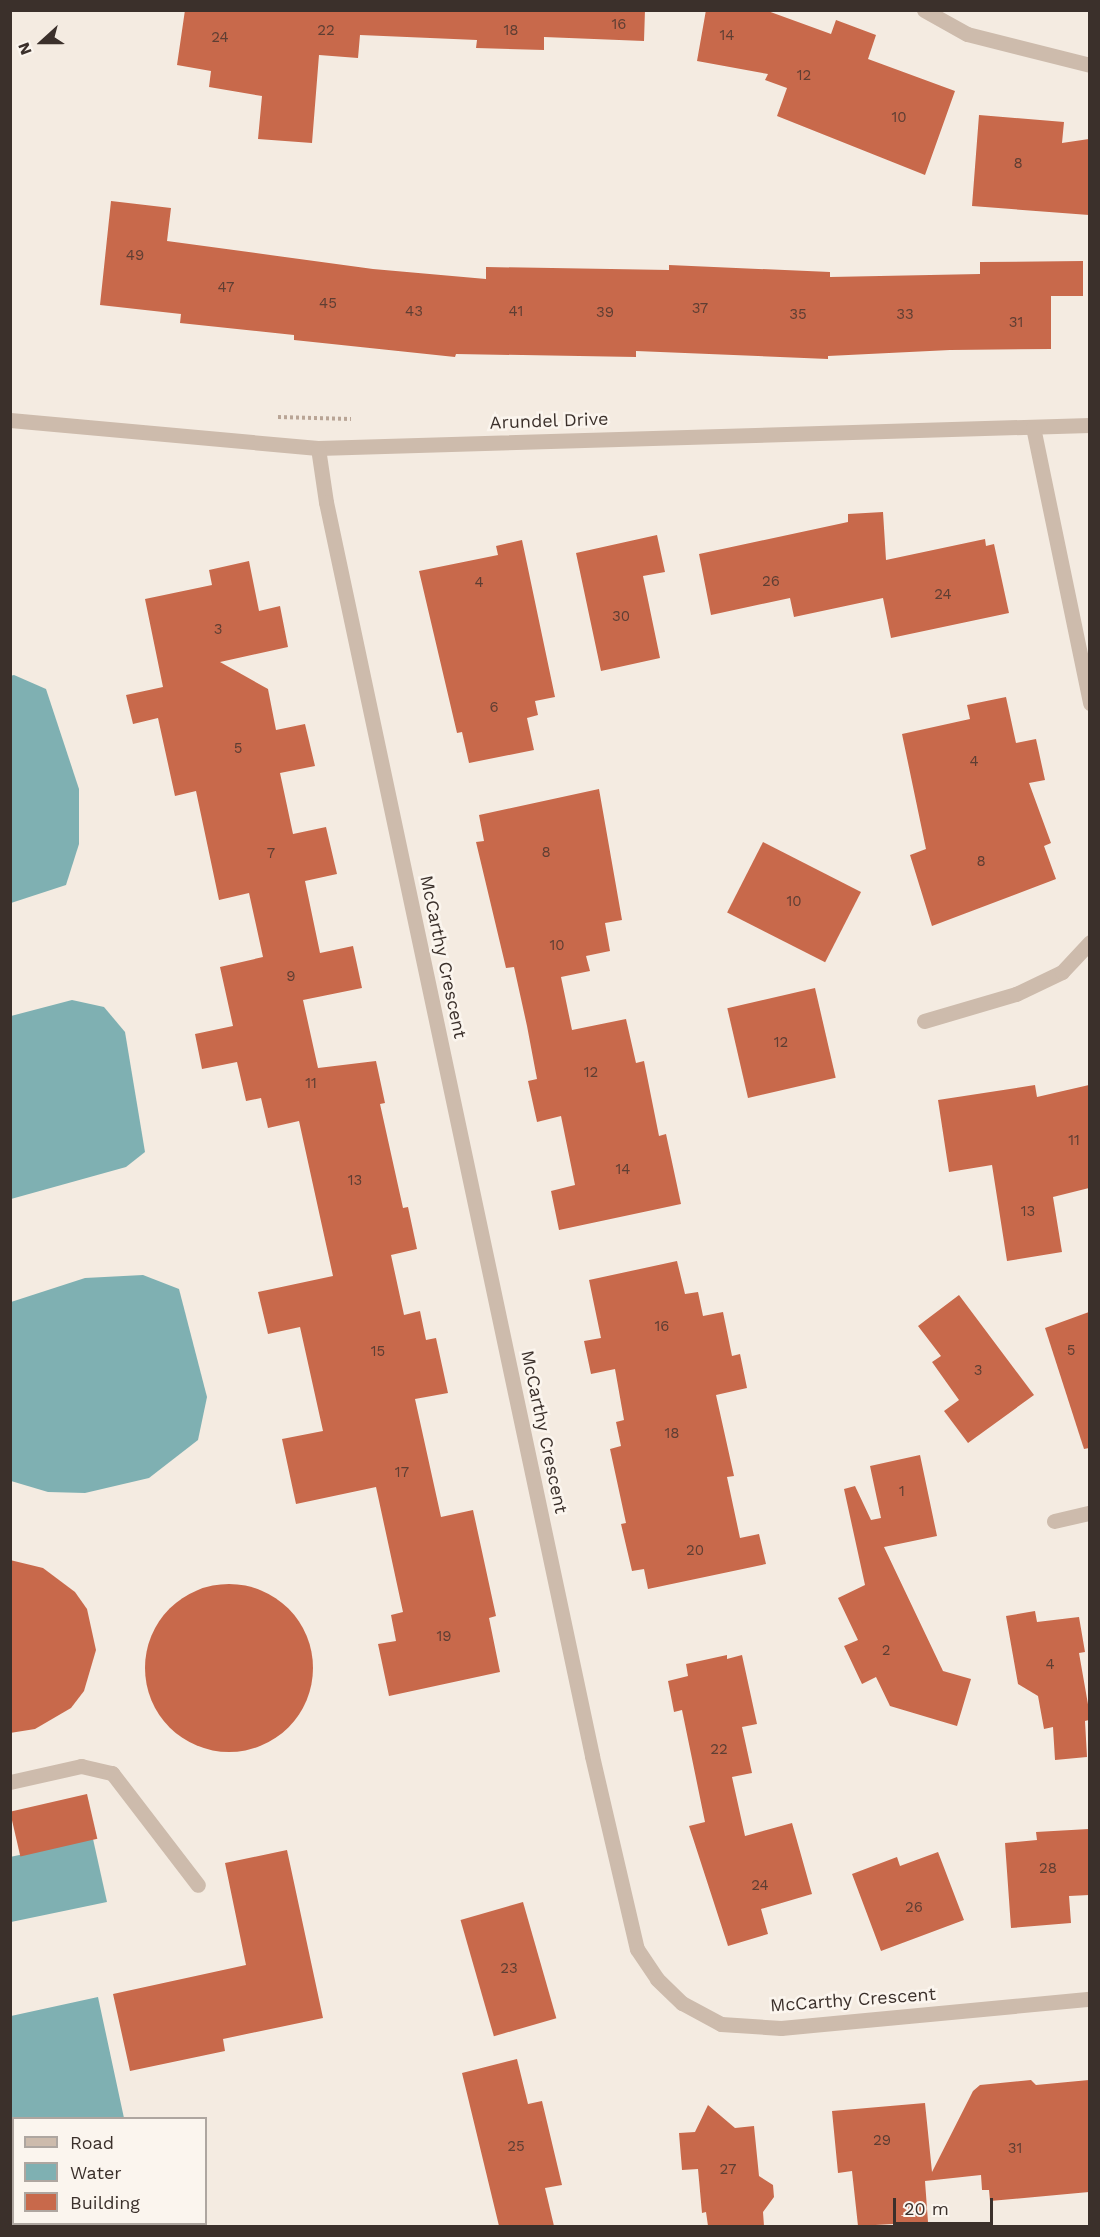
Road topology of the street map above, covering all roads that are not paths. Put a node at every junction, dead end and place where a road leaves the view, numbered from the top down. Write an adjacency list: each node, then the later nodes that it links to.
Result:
1 (924, 10): 2 (street)
2 (1089, 65)
3 (10, 420): 6 (street, Arundel Drive)
4 (1089, 425): 5 (street, Arundel Drive)
5 (1033, 427): 6 (street, Arundel Drive); 7 (street)
6 (318, 448): 14 (street, McCarthy Crescent)
7 (1089, 703)
8 (1089, 942): 9 (street)
9 (924, 1020)
10 (1089, 1513): 11 (street)
11 (1054, 1521)
12 (10, 1782): 13 (street)
13 (198, 1885)
14 (1089, 1999)

